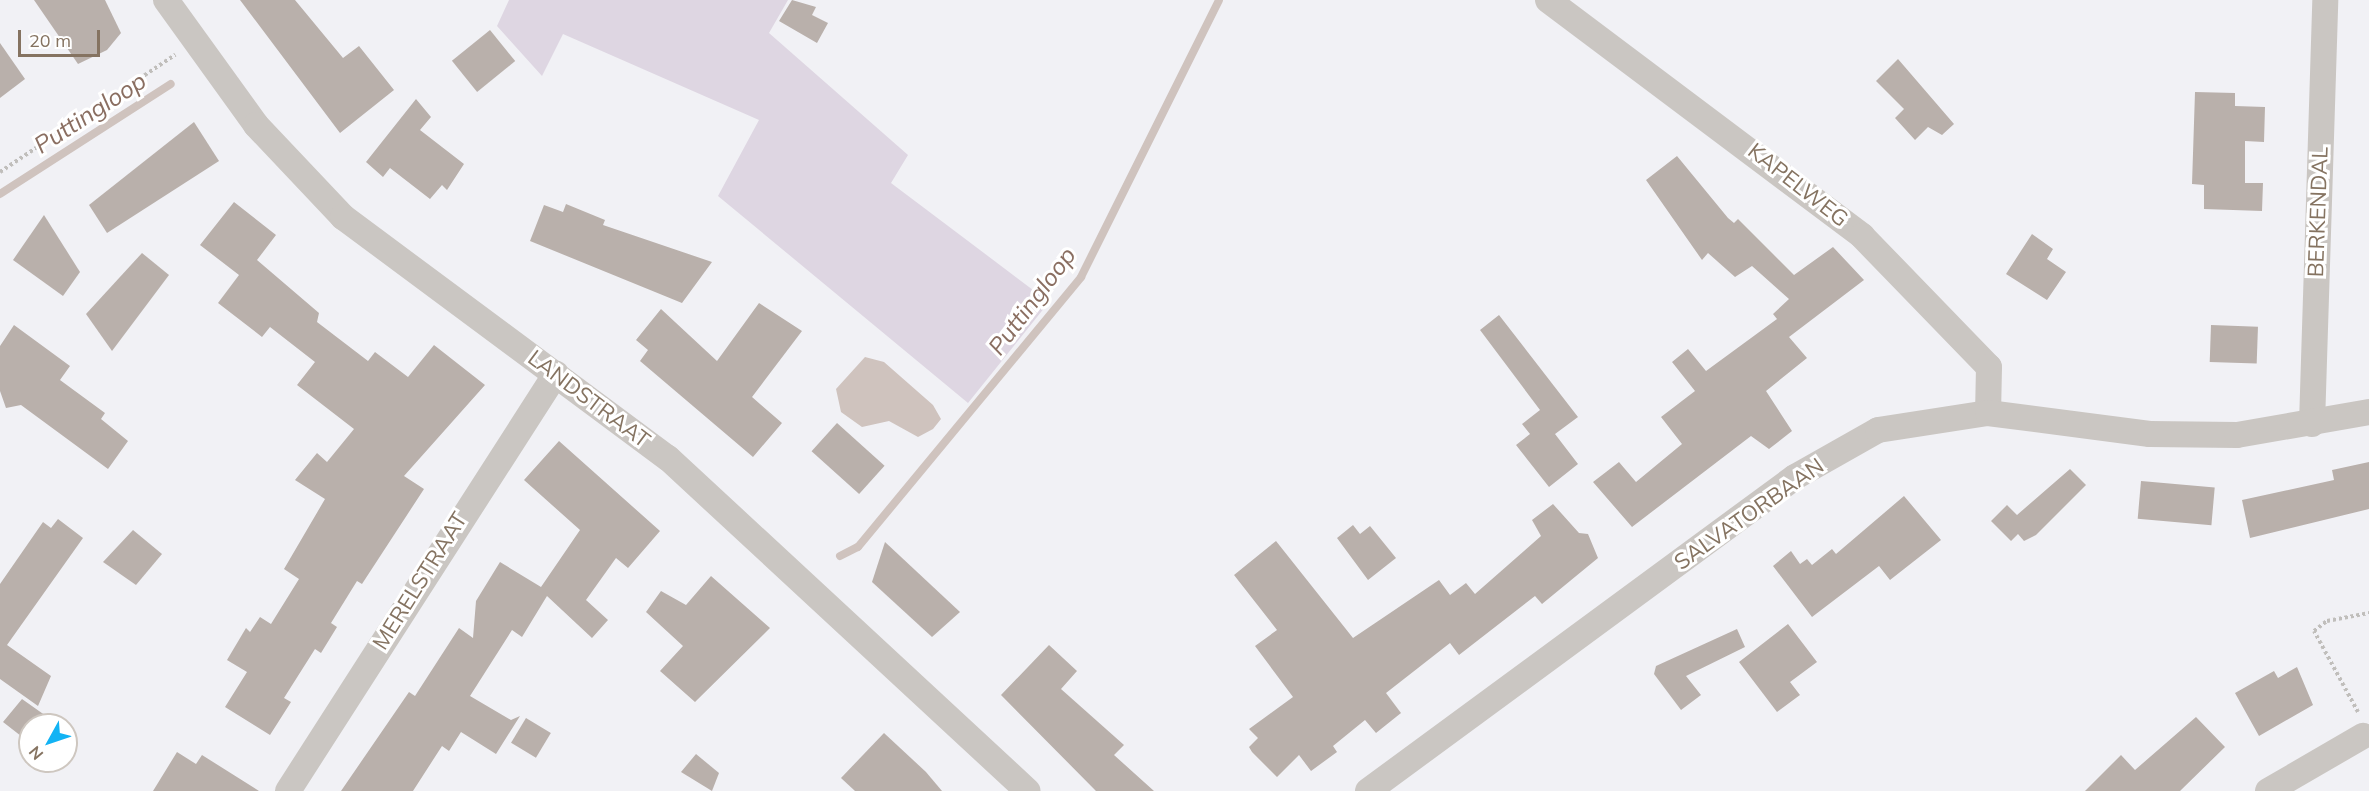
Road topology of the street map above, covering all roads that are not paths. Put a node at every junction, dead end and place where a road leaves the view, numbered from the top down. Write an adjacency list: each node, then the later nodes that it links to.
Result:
1 (166, 0): 4 (street, LANDSTRAAT)
2 (1548, 0): 6 (street, KAPELWEG)
3 (2325, 0): 7 (street, BERKENDAL)
4 (556, 374): 9 (street, MERELSTRAAT); 10 (street, LANDSTRAAT)
5 (2369, 412): 7 (street, SALVATORBAAN)
6 (1988, 413): 7 (street, SALVATORBAAN); 11 (street, SALVATORBAAN)
7 (2312, 424)
8 (2363, 736): 12 (street)
9 (288, 791)
10 (1027, 791)
11 (1368, 791)
12 (2268, 791)

